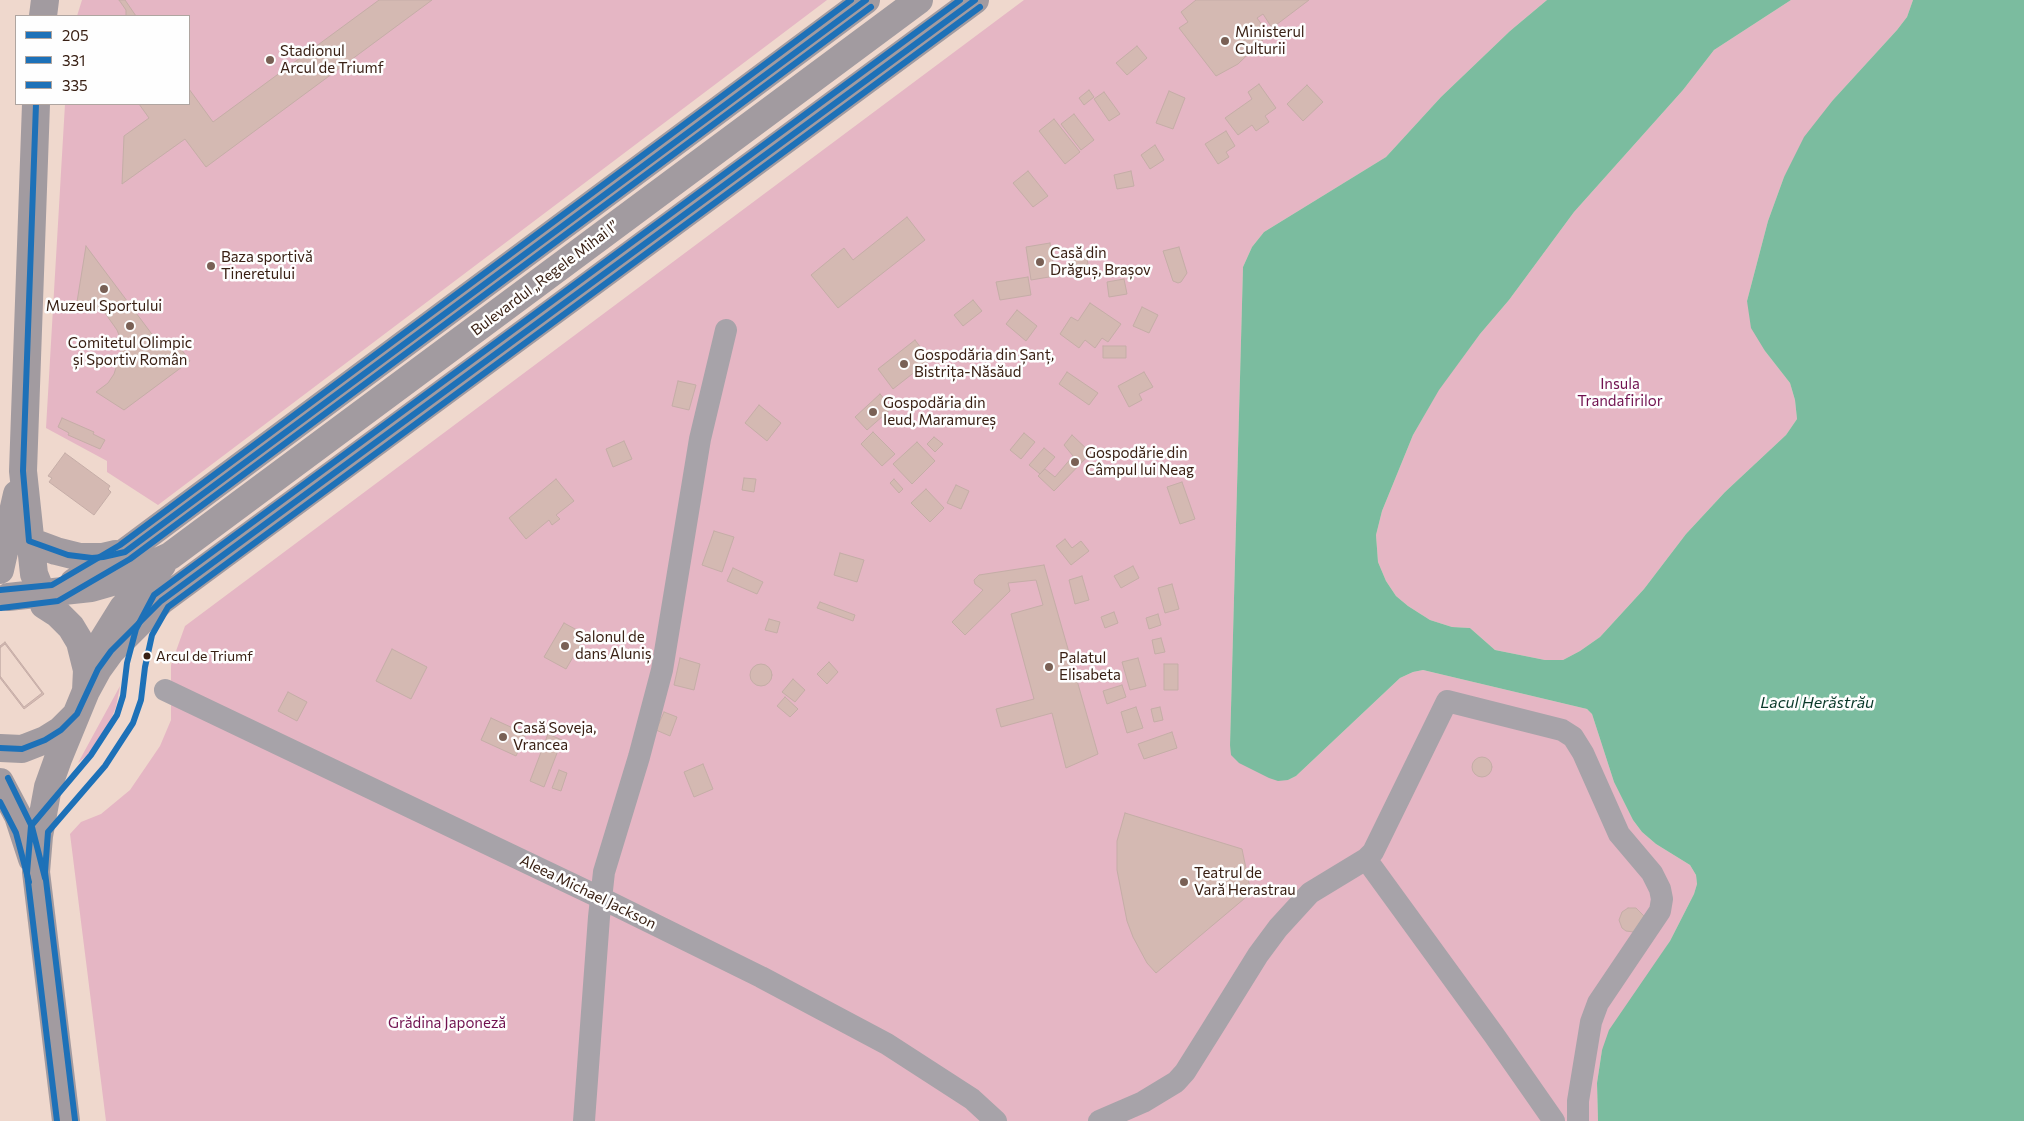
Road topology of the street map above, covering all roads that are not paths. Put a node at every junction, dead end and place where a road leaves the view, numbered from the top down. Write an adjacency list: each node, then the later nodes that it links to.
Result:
1 (33, 0): 6 (main road)
2 (45, 0): 7 (main road)
3 (866, 0): 11 (main road, Bulevardul „Regele Mihai I”)
4 (919, 0): 12 (main road, Bulevardul „Regele Mihai I”)
5 (974, 0): 17 (main road, Bulevardul „Regele Mihai I”)
6 (34, 15)
7 (43, 15)
8 (36, 105): 10 (main road)
9 (726, 330): 22 (street)
10 (12, 540): 11 (main road); 13 (main road); 15 (main road)
11 (125, 552): 15 (main road, Bulevardul „Regele Mihai I”)
12 (170, 556): 15 (main road, Bulevardul „Regele Mihai I”); 17 (main road, Bulevardul „Regele Mihai I”)
13 (0, 570)
14 (4, 598): 15 (main road)
15 (52, 600): 17 (main road)
16 (165, 690): 22 (street, Aleea Michael Jackson)
17 (83, 692): 18 (main road); 21 (main road)
18 (0, 748)
19 (0, 782): 21 (main road)
20 (1366, 859): 26 (street); 27 (street); 28 (street)
21 (36, 872): 23 (main road)
22 (600, 898): 24 (street); 25 (street, Aleea Michael Jackson)
23 (66, 1121)
24 (584, 1121)
25 (996, 1121)
26 (1099, 1121)
27 (1554, 1121)
28 (1578, 1121)

